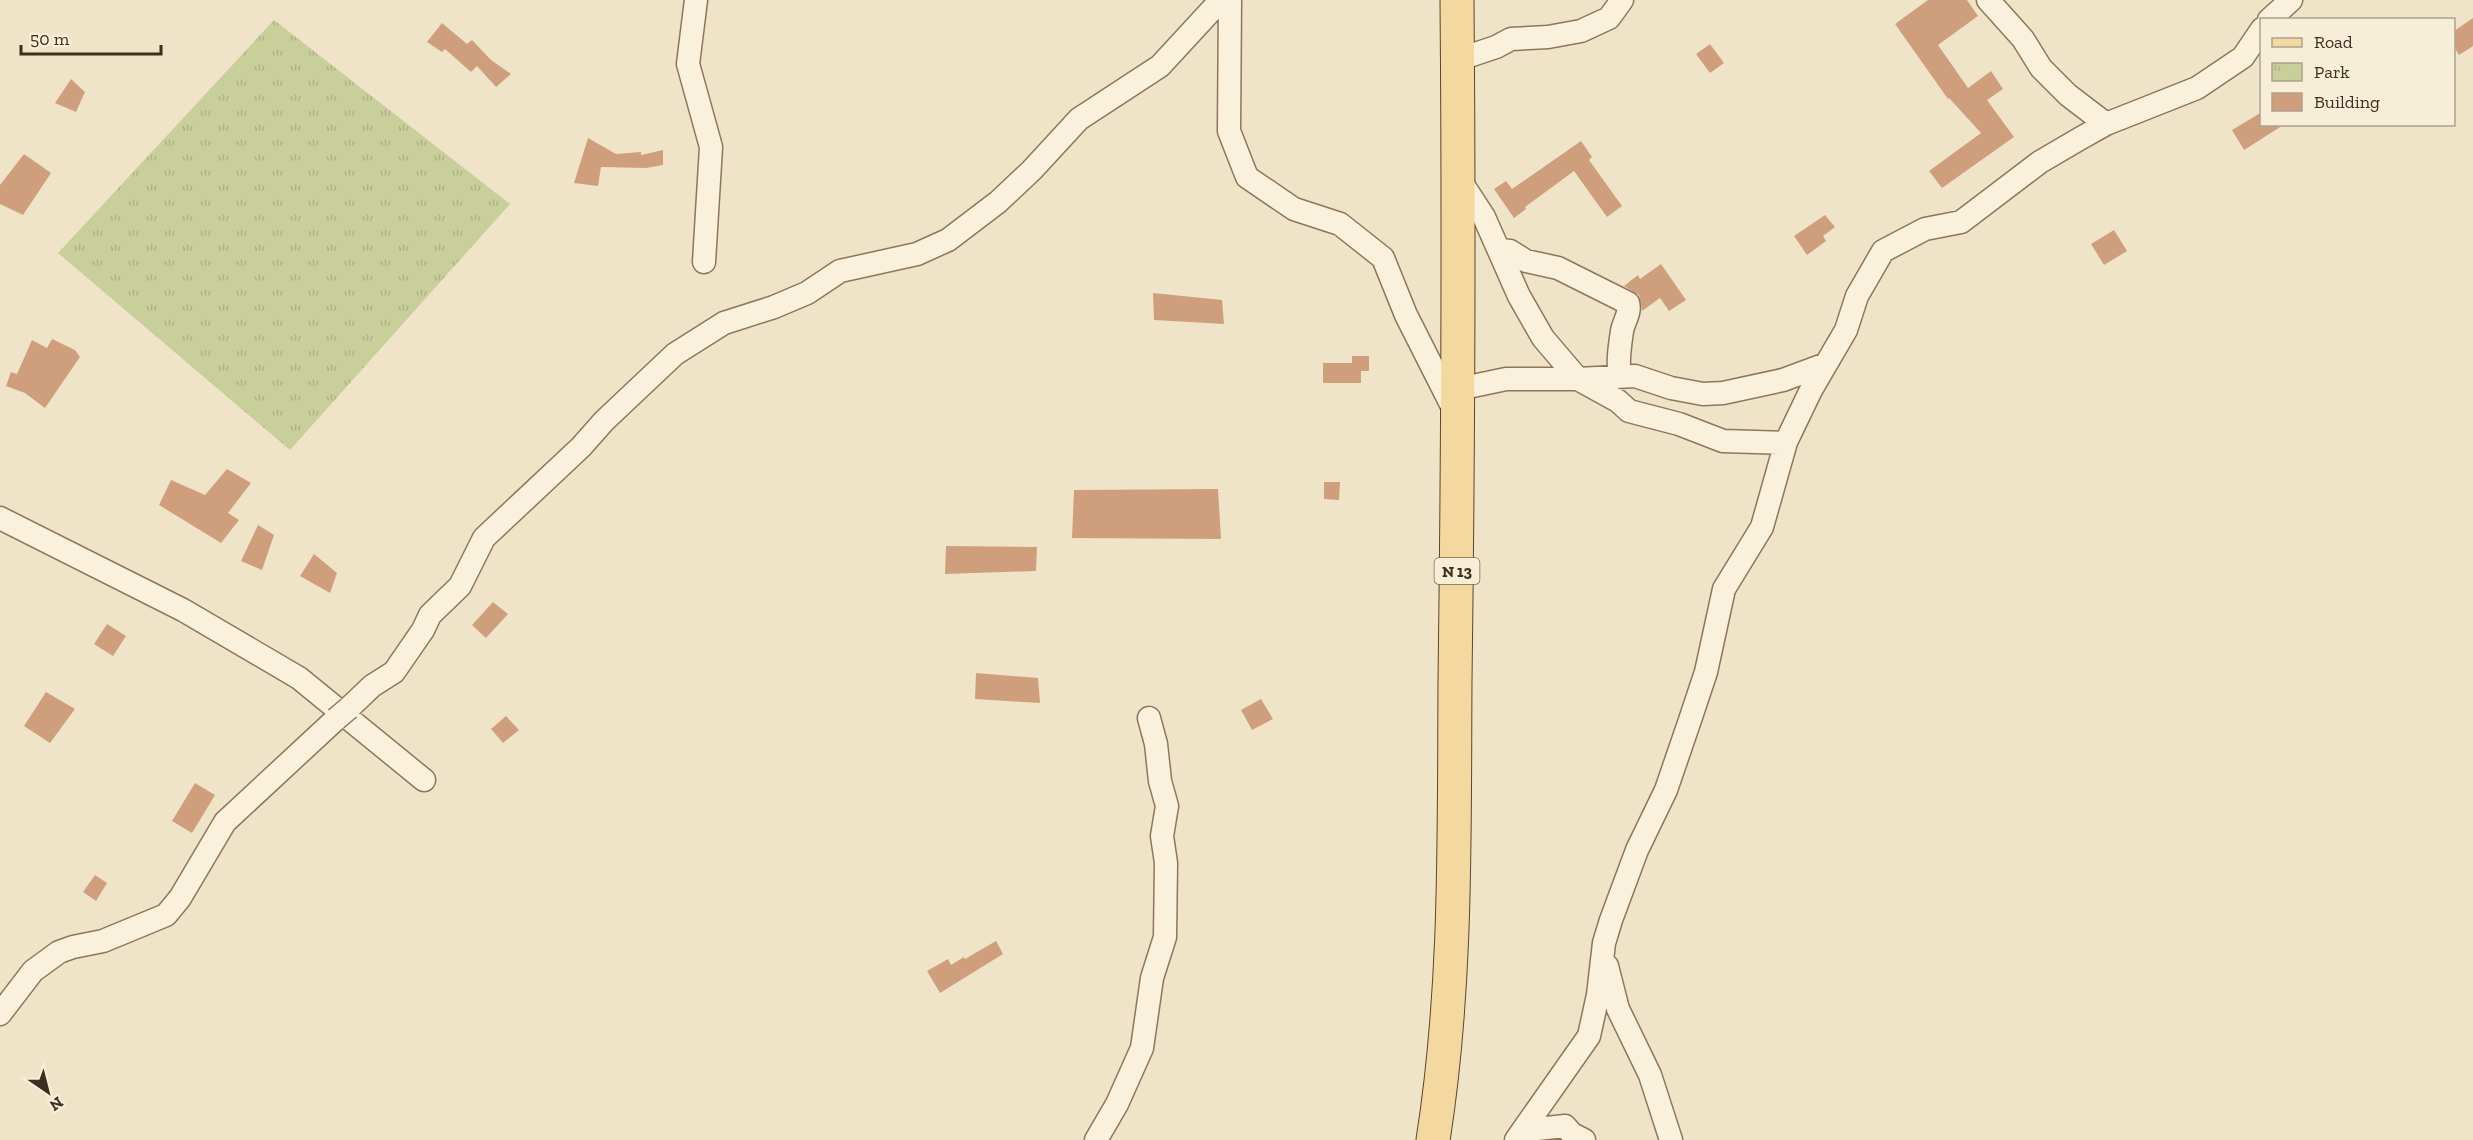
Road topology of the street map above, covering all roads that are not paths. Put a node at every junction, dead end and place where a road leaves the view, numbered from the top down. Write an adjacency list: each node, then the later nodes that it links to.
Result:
1 (696, 0): 14 (street)
2 (1224, 0): 25 (street)
3 (1230, 0): 19 (street)
4 (1457, 0): 10 (main road, N 13)
5 (1623, 0): 10 (street)
6 (1988, 0): 11 (street)
7 (2291, 0): 8 (street)
8 (2271, 18)
9 (2260, 31): 11 (street)
10 (1457, 60): 12 (main road, N 13)
11 (2106, 124): 15 (street)
12 (1458, 177): 13 (street); 18 (main road, N 13)
13 (1500, 250): 16 (street); 17 (street)
14 (704, 262)
15 (1826, 364): 16 (street); 20 (street)
16 (1620, 376): 17 (street)
17 (1578, 379): 18 (street); 20 (street)
18 (1459, 387): 19 (main road, N 13)
19 (1459, 420): 27 (main road, N 13)
20 (1785, 443): 24 (street)
21 (0, 518): 23 (street)
22 (1149, 718): 26 (street)
23 (424, 780)
24 (1604, 943): 28 (street); 30 (street)
25 (0, 1014)
26 (1096, 1140)
27 (1433, 1140)
28 (1520, 1140): 29 (street)
29 (1584, 1140)
30 (1671, 1140)

